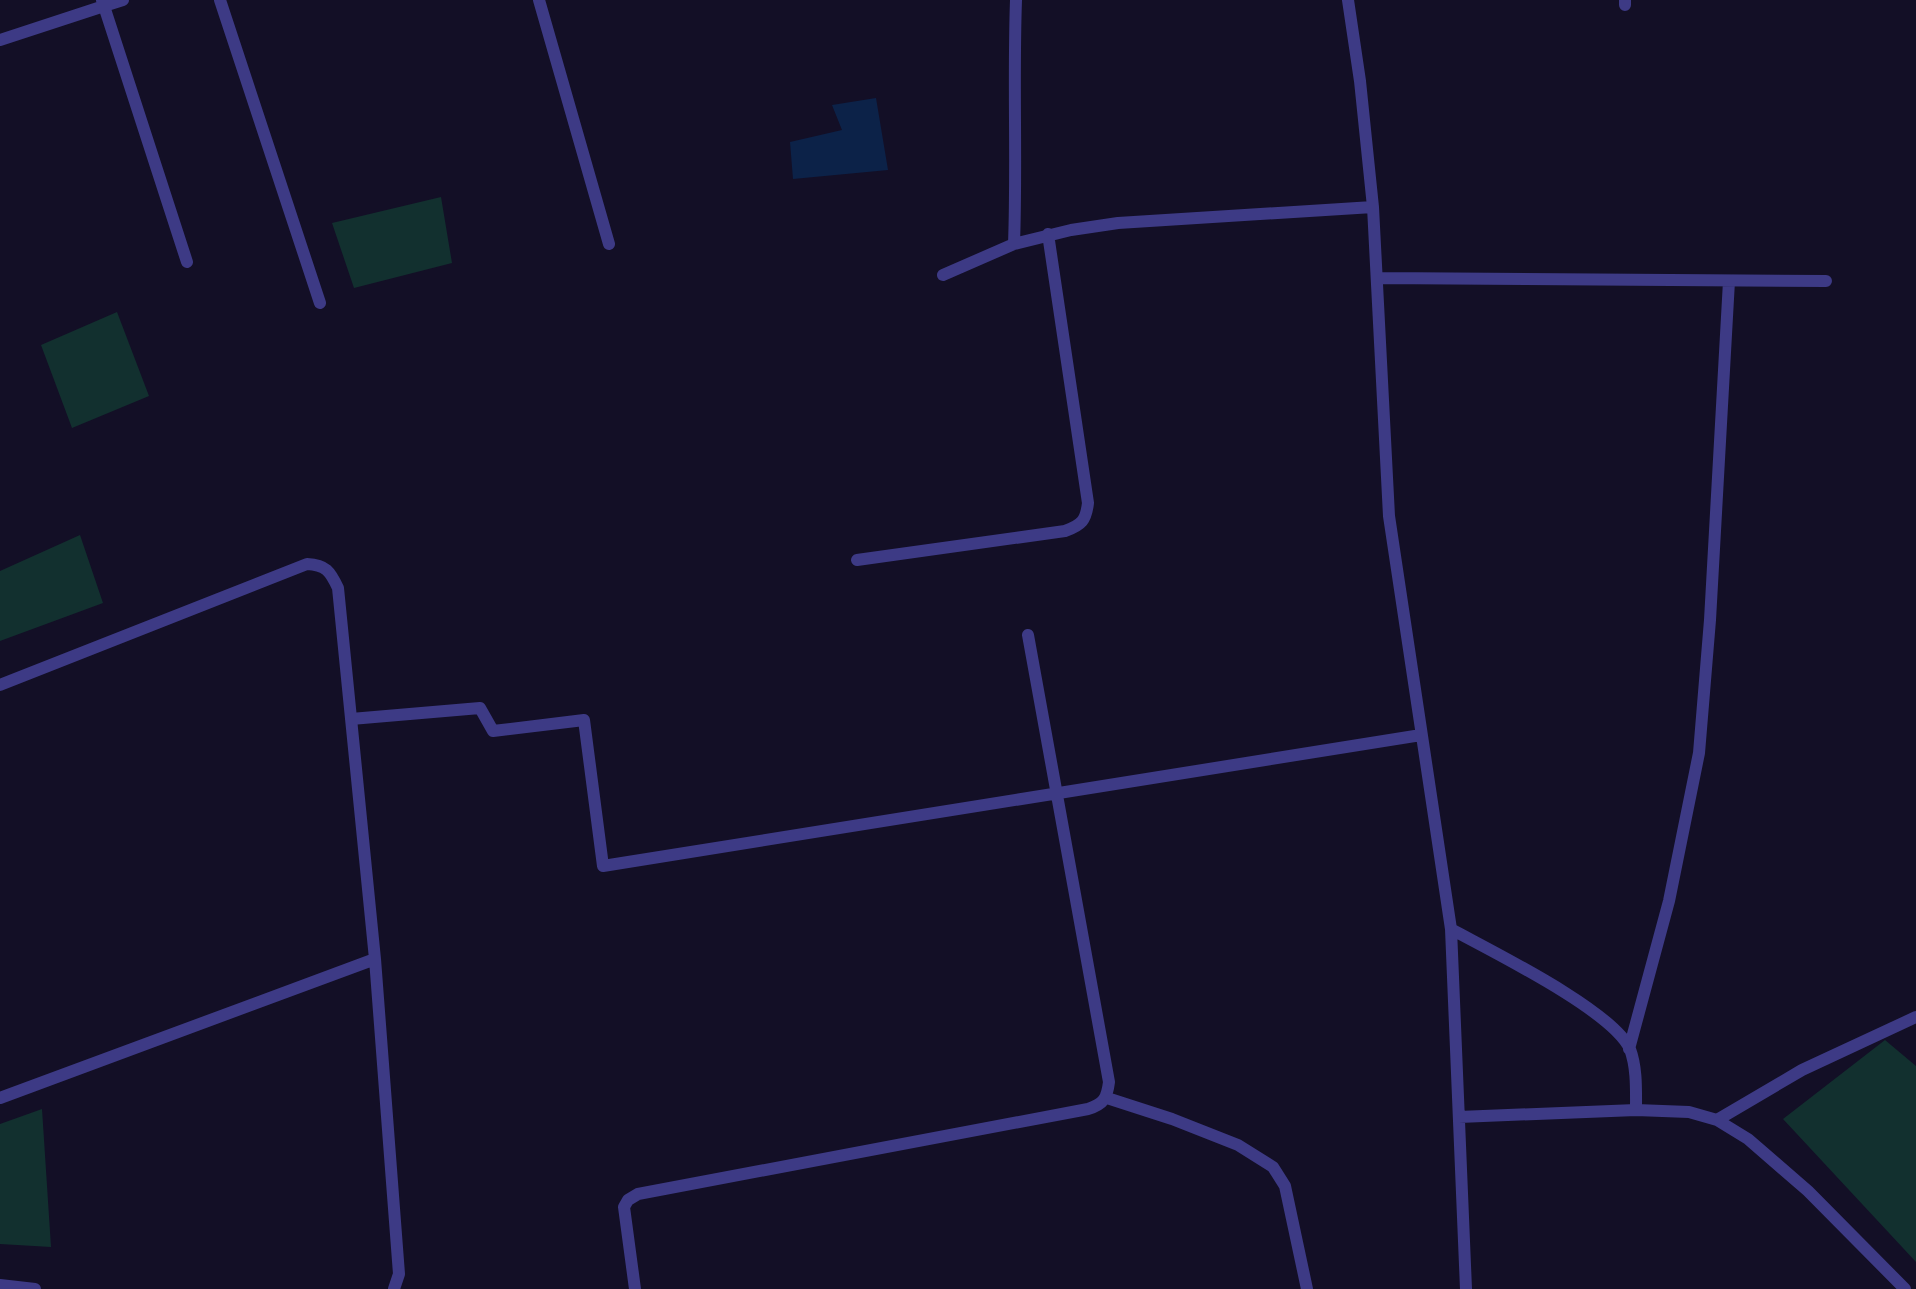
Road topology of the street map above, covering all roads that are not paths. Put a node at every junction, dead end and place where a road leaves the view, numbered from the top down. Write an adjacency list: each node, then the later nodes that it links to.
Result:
1 (123, 0): 6 (street)
2 (220, 0): 17 (street)
3 (539, 0): 10 (street)
4 (1016, 0): 11 (street)
5 (1348, 0): 8 (street)
6 (103, 3): 7 (street); 12 (street)
7 (0, 40)
8 (1373, 207): 9 (street); 14 (street)
9 (1048, 234): 11 (street); 18 (street)
10 (609, 244)
11 (1014, 244): 13 (street)
12 (187, 262)
13 (943, 275)
14 (1378, 278): 15 (street); 22 (street)
15 (1729, 280): 16 (street); 27 (street)
16 (1826, 281)
17 (320, 303)
18 (857, 560)
19 (1028, 635): 23 (street)
20 (0, 685): 21 (street)
21 (351, 719): 23 (street); 25 (street)
22 (1421, 735): 23 (street); 24 (street)
23 (1058, 794): 29 (street)
24 (1451, 929): 27 (street); 31 (street)
25 (375, 959): 28 (street); 35 (street)
26 (1916, 1017): 32 (street)
27 (1629, 1049): 30 (street)
28 (0, 1098)
29 (1107, 1098): 36 (street); 37 (street)
30 (1636, 1110): 31 (street); 32 (street)
31 (1459, 1118): 38 (street)
32 (1716, 1120): 39 (street)
33 (0, 1285): 34 (street)
34 (35, 1289)
35 (394, 1289)
36 (635, 1289)
37 (1306, 1289)
38 (1466, 1289)
39 (1905, 1289)

